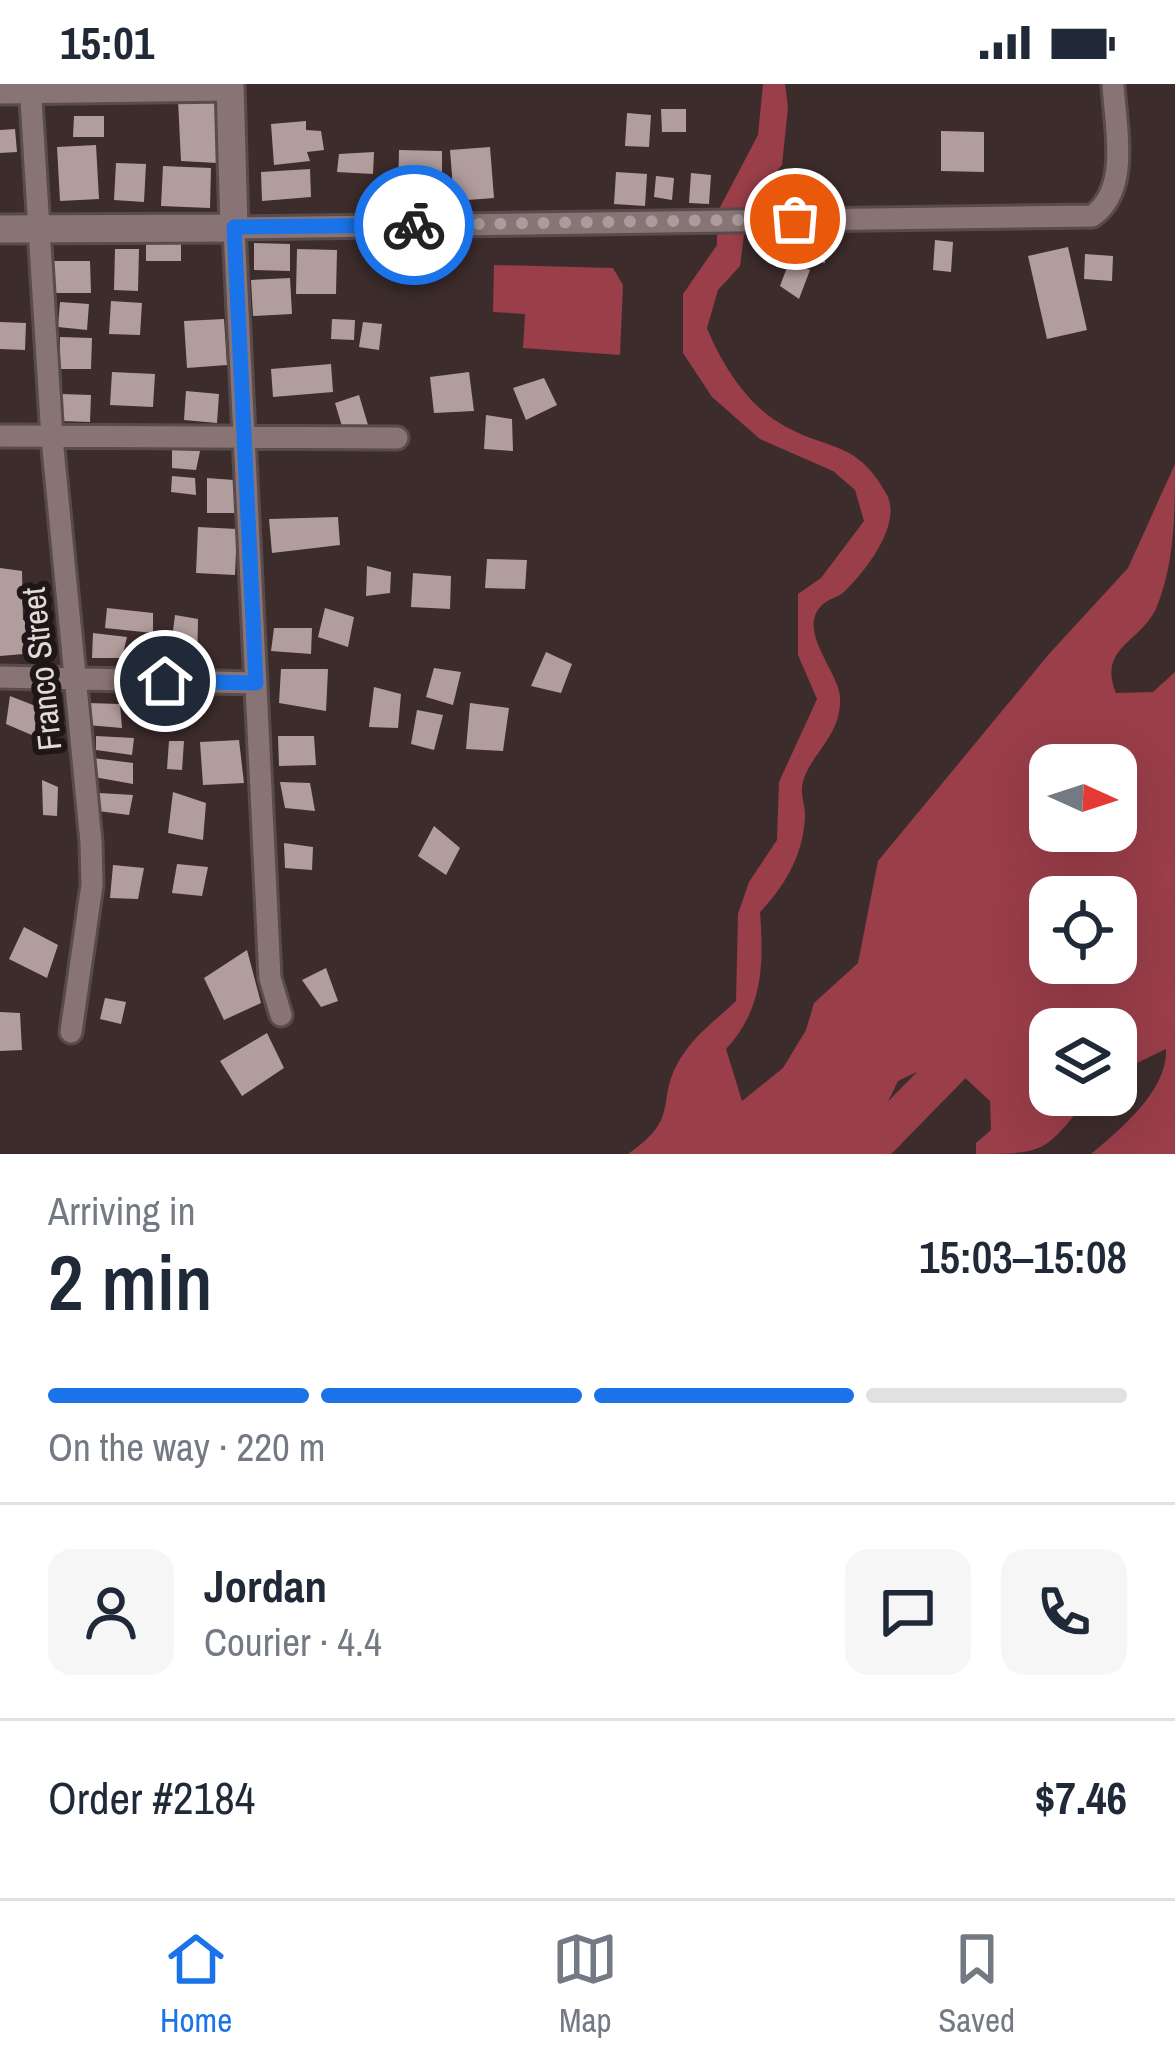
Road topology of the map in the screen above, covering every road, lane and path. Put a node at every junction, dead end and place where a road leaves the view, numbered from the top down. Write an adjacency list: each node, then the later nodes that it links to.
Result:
1 (1113, 84): 5 (street)
2 (231, 87): 3 (street); 5 (street)
3 (30, 88): 4 (street); 7 (street, Franco Street)
4 (0, 93)
5 (234, 227): 7 (street); 9 (street)
6 (0, 229): 7 (street)
7 (39, 229): 10 (street, Franco Street)
8 (0, 436): 10 (street)
9 (244, 436): 10 (street); 11 (street); 14 (street)
10 (52, 438): 13 (street, Franco Street)
11 (397, 438)
12 (0, 677): 13 (street)
13 (74, 680): 14 (street); 16 (street, Franco Street)
14 (256, 683): 15 (street)
15 (281, 1016)
16 (71, 1032)

